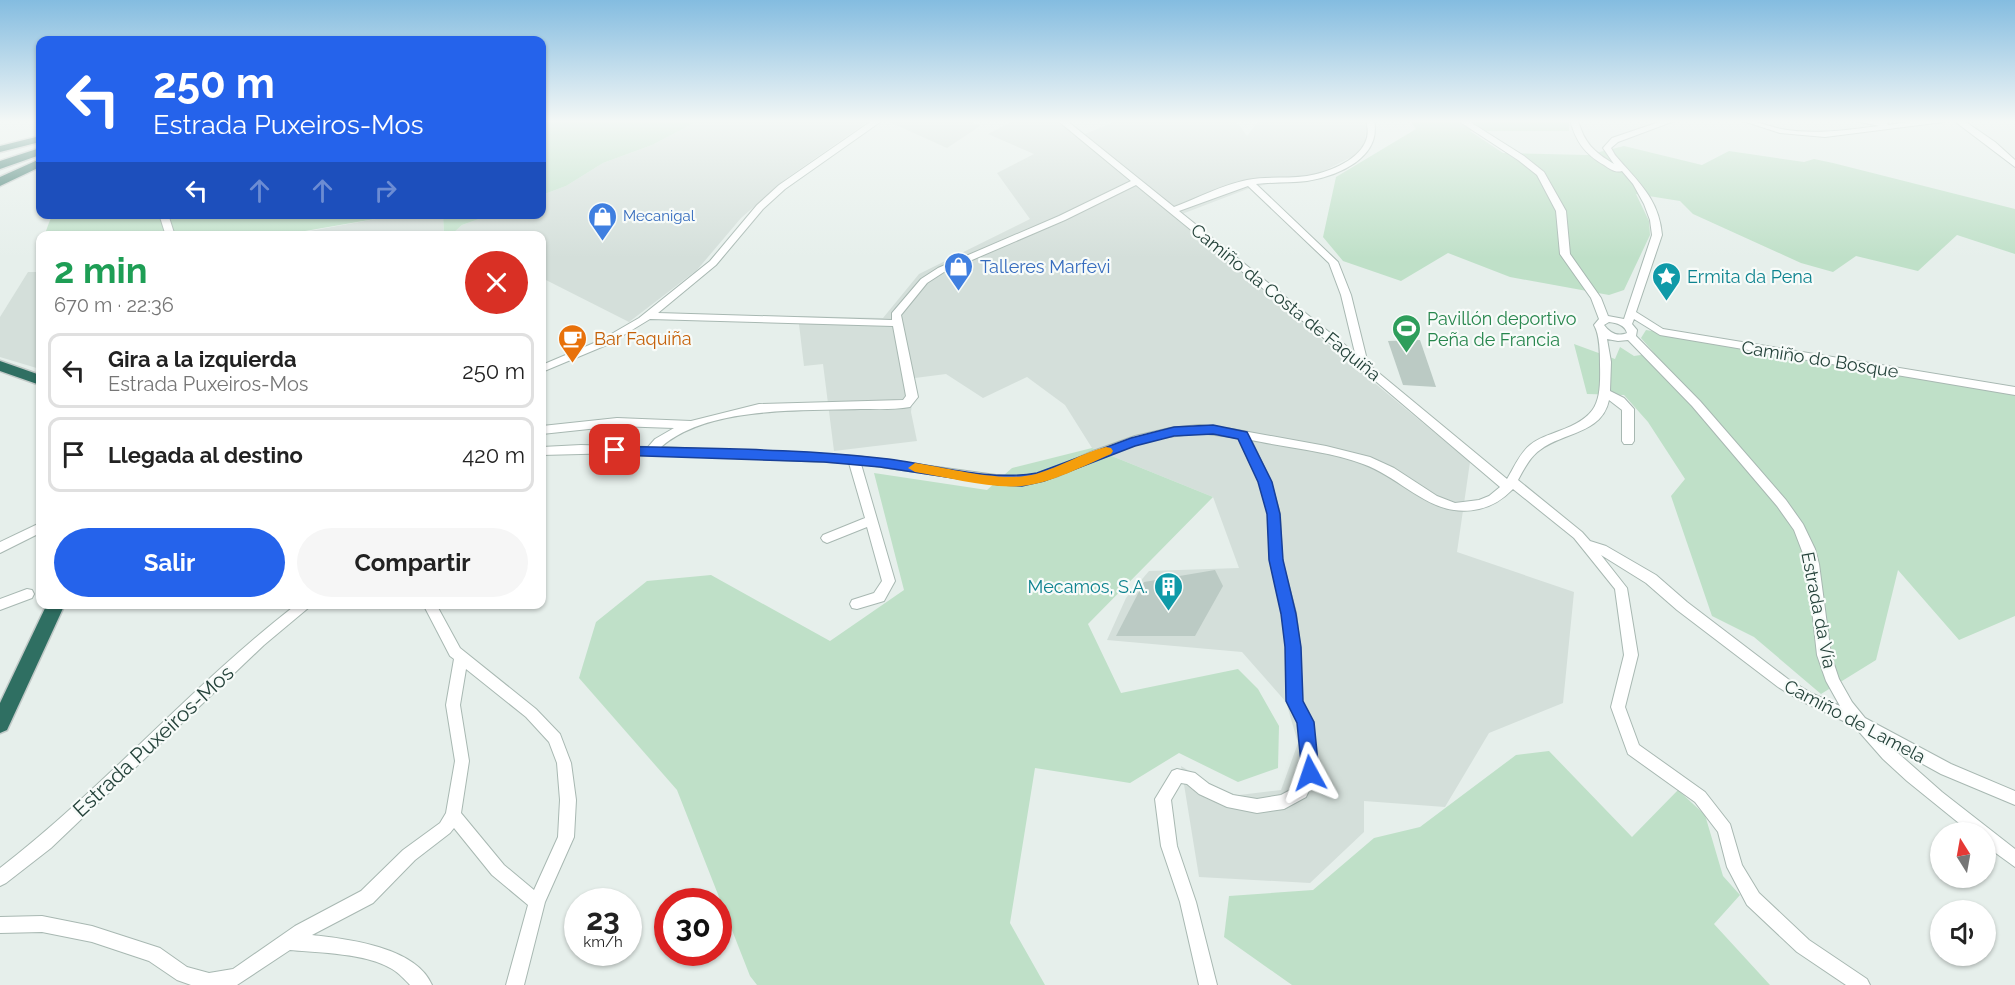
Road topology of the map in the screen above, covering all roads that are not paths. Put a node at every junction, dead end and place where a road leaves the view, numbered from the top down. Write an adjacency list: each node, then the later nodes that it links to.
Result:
1 (34, 166): 11 (highway)
2 (812, 166): 15 (street)
3 (1117, 166): 9 (street, Camiño da Costa de Faquiña)
4 (1341, 166): 10 (street)
5 (1531, 166): 13 (street)
6 (1614, 166): 8 (street)
7 (1622, 166): 8 (street)
8 (1635, 179): 14 (street)
9 (1136, 182): 12 (street, Camiño da Costa de Faquiña); 17 (street)
10 (1249, 182): 12 (street); 21 (street)
11 (0, 183)
12 (1174, 210): 21 (street, Camiño da Costa de Faquiña)
13 (1596, 298): 16 (street); 18 (street)
14 (1631, 313): 18 (street); 25 (street, Camiño do Bosque)
15 (649, 316): 17 (street); 23 (street)
16 (1605, 320): 18 (street); 19 (street)
17 (897, 323): 27 (street)
18 (1625, 323): 20 (street)
19 (1606, 334): 20 (street); 26 (street)
20 (1627, 337): 47 (street, Estrada da Vía)
21 (1363, 365): 34 (street, Camiño da Costa de Faquiña)
22 (0, 366): 24 (highway)
23 (546, 367)
24 (36, 379)
25 (2015, 391)
26 (1605, 393): 30 (street); 34 (street)
27 (697, 425): 28 (street); 32 (street)
28 (546, 430)
29 (1243, 435): 33 (street); 34 (street); 60 (street)
30 (1628, 441)
31 (546, 451): 32 (street)
32 (650, 452): 33 (street)
33 (854, 460): 35 (street)
34 (1511, 484): 38 (street, Camiño da Costa de Faquiña)
35 (870, 521): 37 (street); 41 (street)
36 (36, 530): 39 (street)
37 (826, 538)
38 (1587, 545): 47 (street, Camiño de Lamela); 61 (street)
39 (0, 548)
40 (27, 594): 42 (street)
41 (857, 604)
42 (0, 606)
43 (54, 609): 48 (highway)
44 (301, 609): 54 (street, Estrada Puxeiros-Mos)
45 (432, 609): 46 (street)
46 (461, 657): 50 (street); 55 (street)
47 (1856, 720): 49 (street, Camiño de Lamela); 51 (street, Estrada da Vía)
48 (0, 724)
49 (2015, 798)
50 (453, 814): 55 (street); 57 (street)
51 (1969, 822)
52 (1996, 844): 53 (street)
53 (2015, 859)
54 (0, 878)
55 (537, 902): 59 (street)
56 (0, 925): 57 (street)
57 (287, 941): 58 (street)
58 (423, 985)
59 (515, 985)
60 (1208, 985)
61 (1861, 985)

